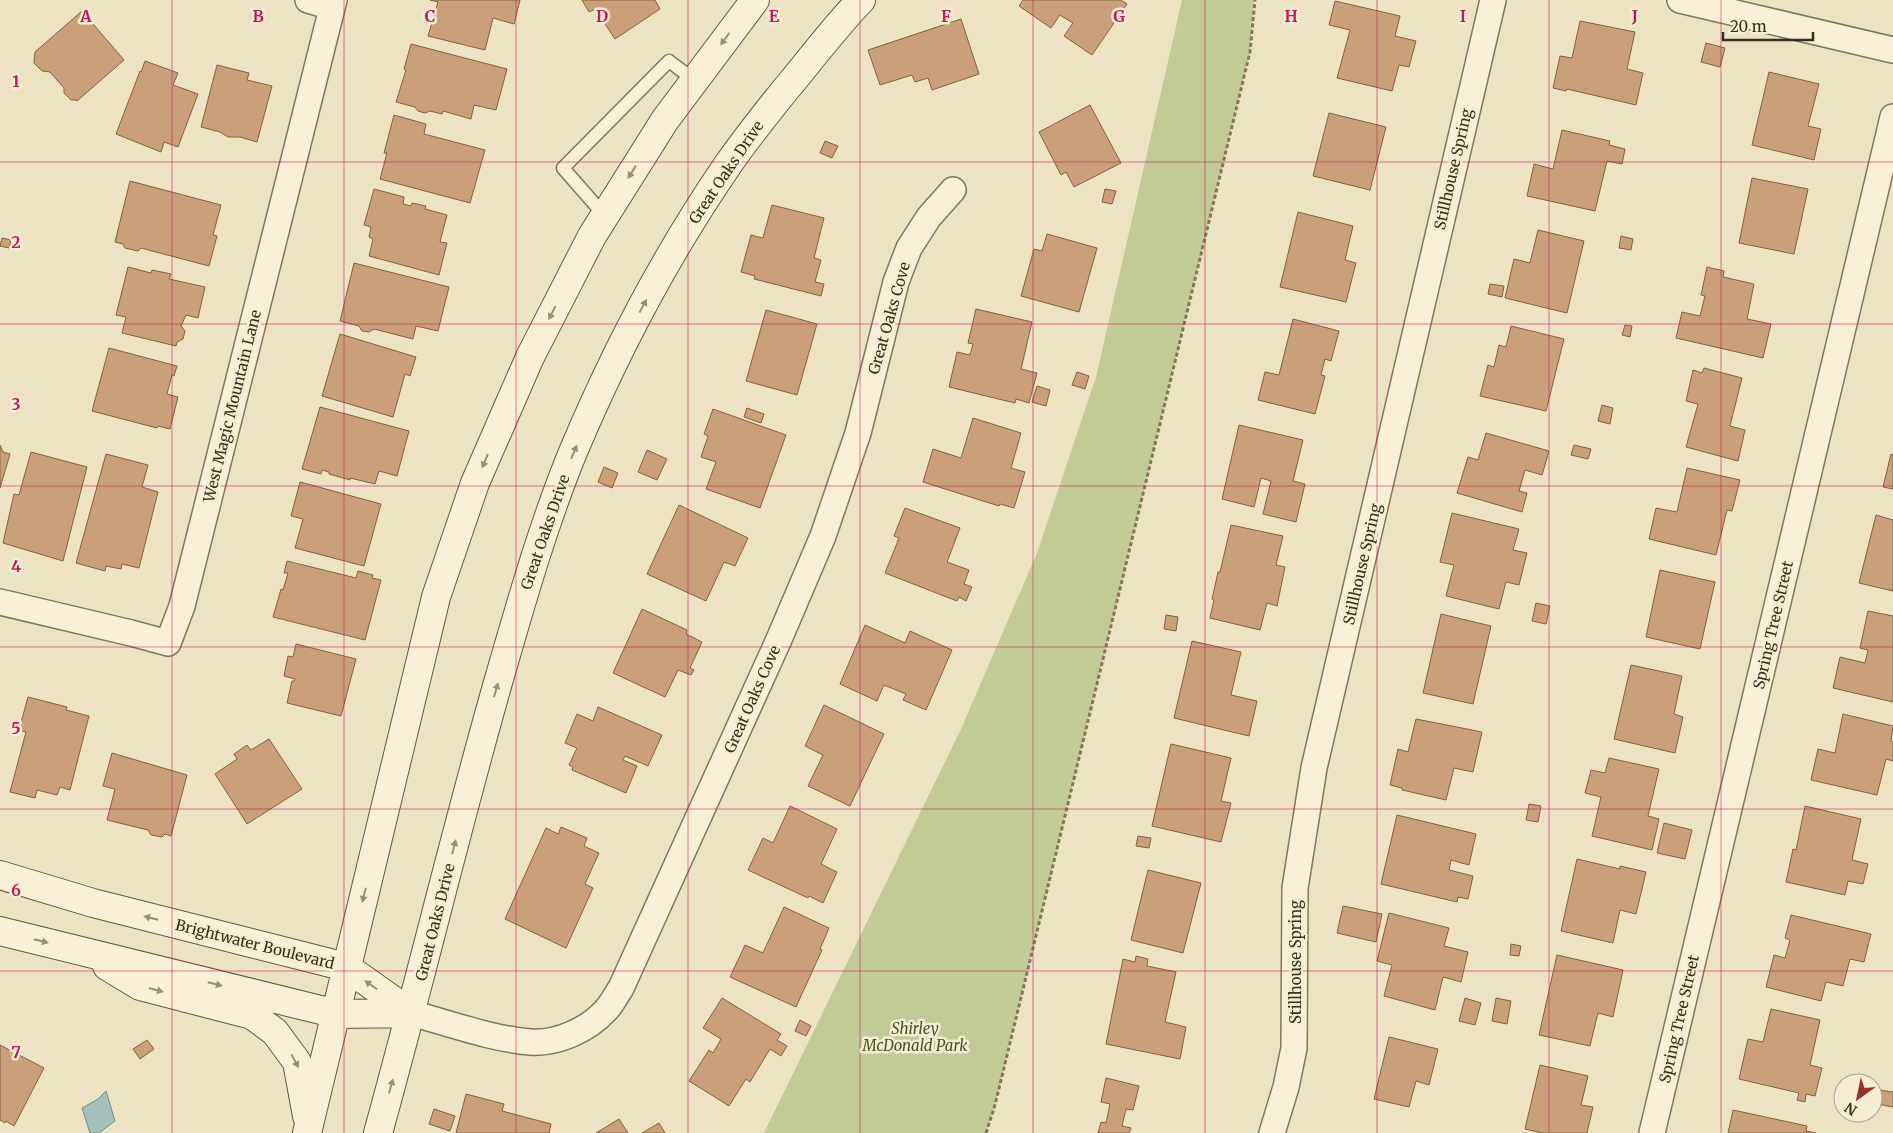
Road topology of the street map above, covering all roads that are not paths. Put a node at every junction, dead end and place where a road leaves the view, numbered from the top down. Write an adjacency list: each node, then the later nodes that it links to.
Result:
1 (308, 0): 6 (street)
2 (755, 0): 8 (street, one-way to 8)
3 (1493, 0): 20 (street, Stillhouse Spring)
4 (1680, 0): 7 (street)
5 (855, 2): 17 (street, Great Oaks Drive, one-way to 5)
6 (333, 3): 12 (street, West Magic Mountain Lane)
7 (1893, 50)
8 (694, 80): 11 (street, one-way to 11); 11 (lane)
9 (1893, 117): 22 (street, Spring Tree Street)
10 (954, 190): 17 (street, Great Oaks Cove)
11 (605, 216): 16 (street, one-way to 16)
12 (0, 602)
13 (0, 875): 16 (street, Brightwater Boulevard, one-way to 13)
14 (0, 931): 15 (street, one-way to 15)
15 (82, 951): 18 (street, one-way to 18); 19 (street, one-way to 19)
16 (346, 967): 17 (street, Brightwater Boulevard, one-way to 16); 18 (street)
17 (411, 1013): 18 (street); 21 (street, Great Oaks Drive, one-way to 17)
18 (337, 1014): 19 (street)
19 (308, 1129)
20 (1279, 1132)
21 (378, 1133)
22 (1652, 1133)

